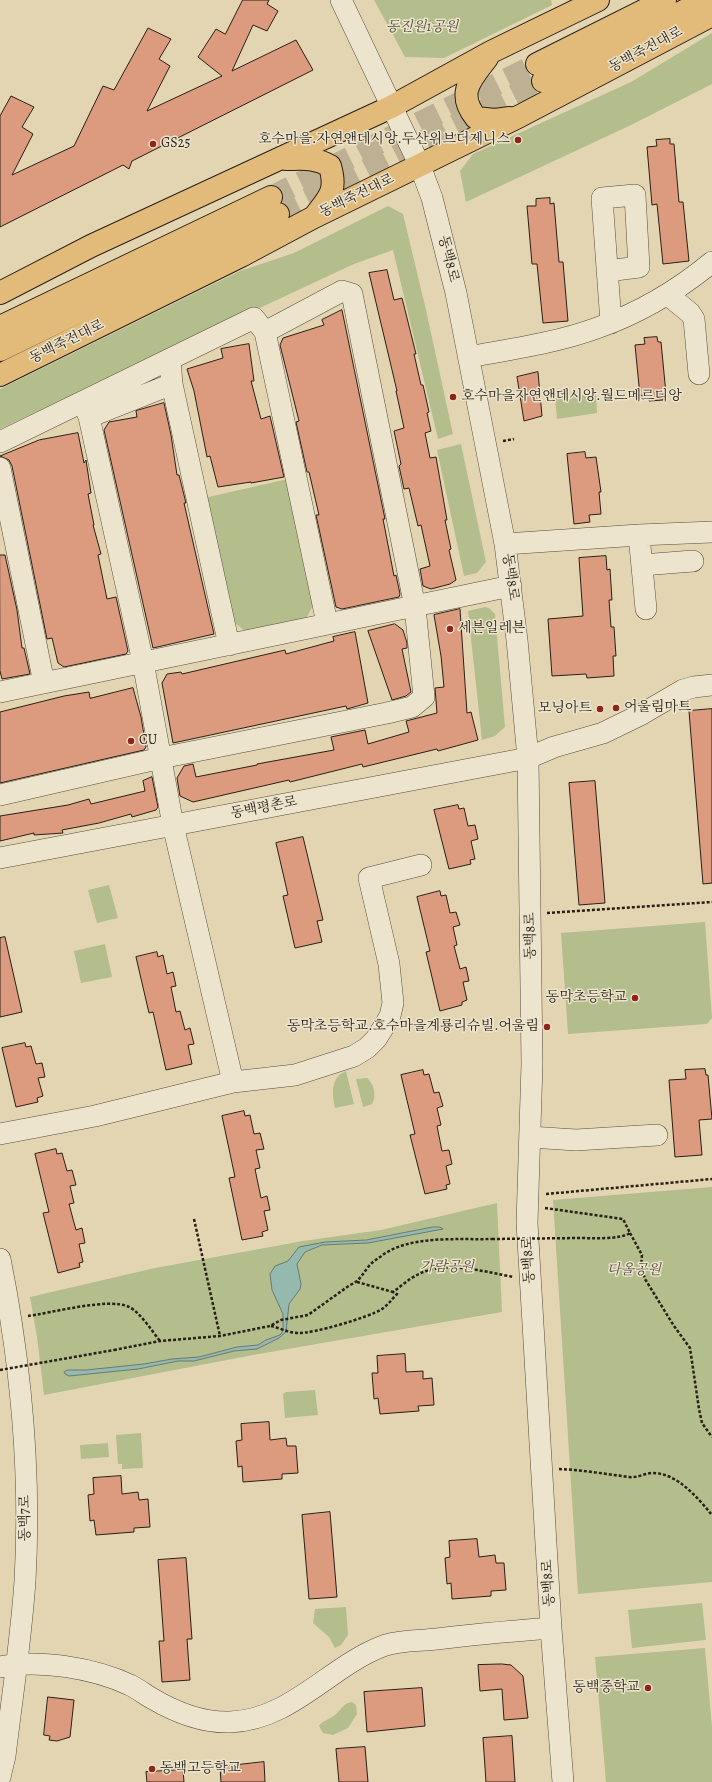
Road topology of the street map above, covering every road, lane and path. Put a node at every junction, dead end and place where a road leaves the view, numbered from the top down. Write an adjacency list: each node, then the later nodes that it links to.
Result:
1 (341, 0): 7 (street, 동백8로)
2 (598, 0): 6 (main road)
3 (665, 0): 4 (main road, 동백죽전대로)
4 (706, 0)
5 (712, 15): 8 (main road, 동백죽전대로)
6 (491, 52): 7 (main road); 8 (main road)
7 (391, 107): 9 (main road); 10 (street, 동백8로)
8 (520, 116): 10 (main road, 동백죽전대로)
9 (278, 160): 11 (main road); 14 (main road)
10 (420, 166): 11 (main road, 동백죽전대로); 20 (street, 동백8로)
11 (314, 217): 23 (main road, 동백죽전대로)
12 (712, 262): 15 (street)
13 (607, 271): 16 (street)
14 (0, 293)
15 (668, 295): 16 (street); 22 (street)
16 (611, 323): 20 (street)
17 (0, 327): 19 (main road, 동백죽전대로)
18 (265, 332): 21 (street); 34 (street); 36 (street)
19 (0, 350)
20 (469, 357): 30 (street, 동백8로)
21 (170, 359): 24 (street); 25 (street)
22 (699, 374)
23 (0, 375)
24 (172, 384): 25 (street); 37 (street)
25 (86, 409): 26 (street); 38 (street)
26 (0, 442)
27 (0, 467): 39 (street)
28 (712, 532): 29 (street)
29 (639, 535): 30 (street); 32 (street)
30 (505, 544): 33 (street, 동백8로)
31 (693, 561): 32 (street)
32 (642, 565): 35 (street)
33 (511, 586): 34 (street); 43 (street, 동백8로)
34 (415, 607): 36 (street); 42 (street)
35 (646, 609)
36 (326, 623): 37 (street)
37 (228, 645): 38 (street)
38 (143, 662): 39 (street); 42 (street)
39 (44, 683): 41 (street)
40 (712, 685): 43 (street, 동백평촌로)
41 (0, 692)
42 (161, 758): 44 (street); 45 (street)
43 (528, 758): 45 (street, 동백평촌로); 49 (street, 동백8로)
44 (0, 795)
45 (173, 825): 46 (street, 동백평촌로); 50 (street)
46 (0, 858)
47 (421, 865): 50 (street)
48 (712, 902): 49 (path)
49 (530, 914): 53 (street, 동백8로)
50 (233, 1082): 51 (street)
51 (0, 1134)
52 (657, 1135): 53 (street)
53 (530, 1137): 55 (street, 동백8로)
54 (712, 1179): 55 (path)
55 (528, 1200): 57 (path); 59 (street, 동백8로)
56 (194, 1219): 64 (path)
57 (630, 1233): 60 (path, bridge); 67 (path)
58 (0, 1259): 62 (street, 동백7로)
59 (530, 1279): 61 (path); 68 (street, 동백8로)
60 (357, 1282): 61 (path); 63 (path)
61 (393, 1292): 63 (path)
62 (10, 1319): 65 (path); 71 (street, 동백7로)
63 (270, 1326): 64 (path)
64 (220, 1336): 65 (path)
65 (160, 1341): 66 (path, bridge)
66 (0, 1370)
67 (712, 1437)
68 (542, 1468): 69 (path); 70 (street, 동백8로)
69 (712, 1515)
70 (551, 1628): 71 (street); 73 (street, 동백8로)
71 (8, 1666): 72 (street, 동백7로)
72 (0, 1777)
73 (563, 1782)

